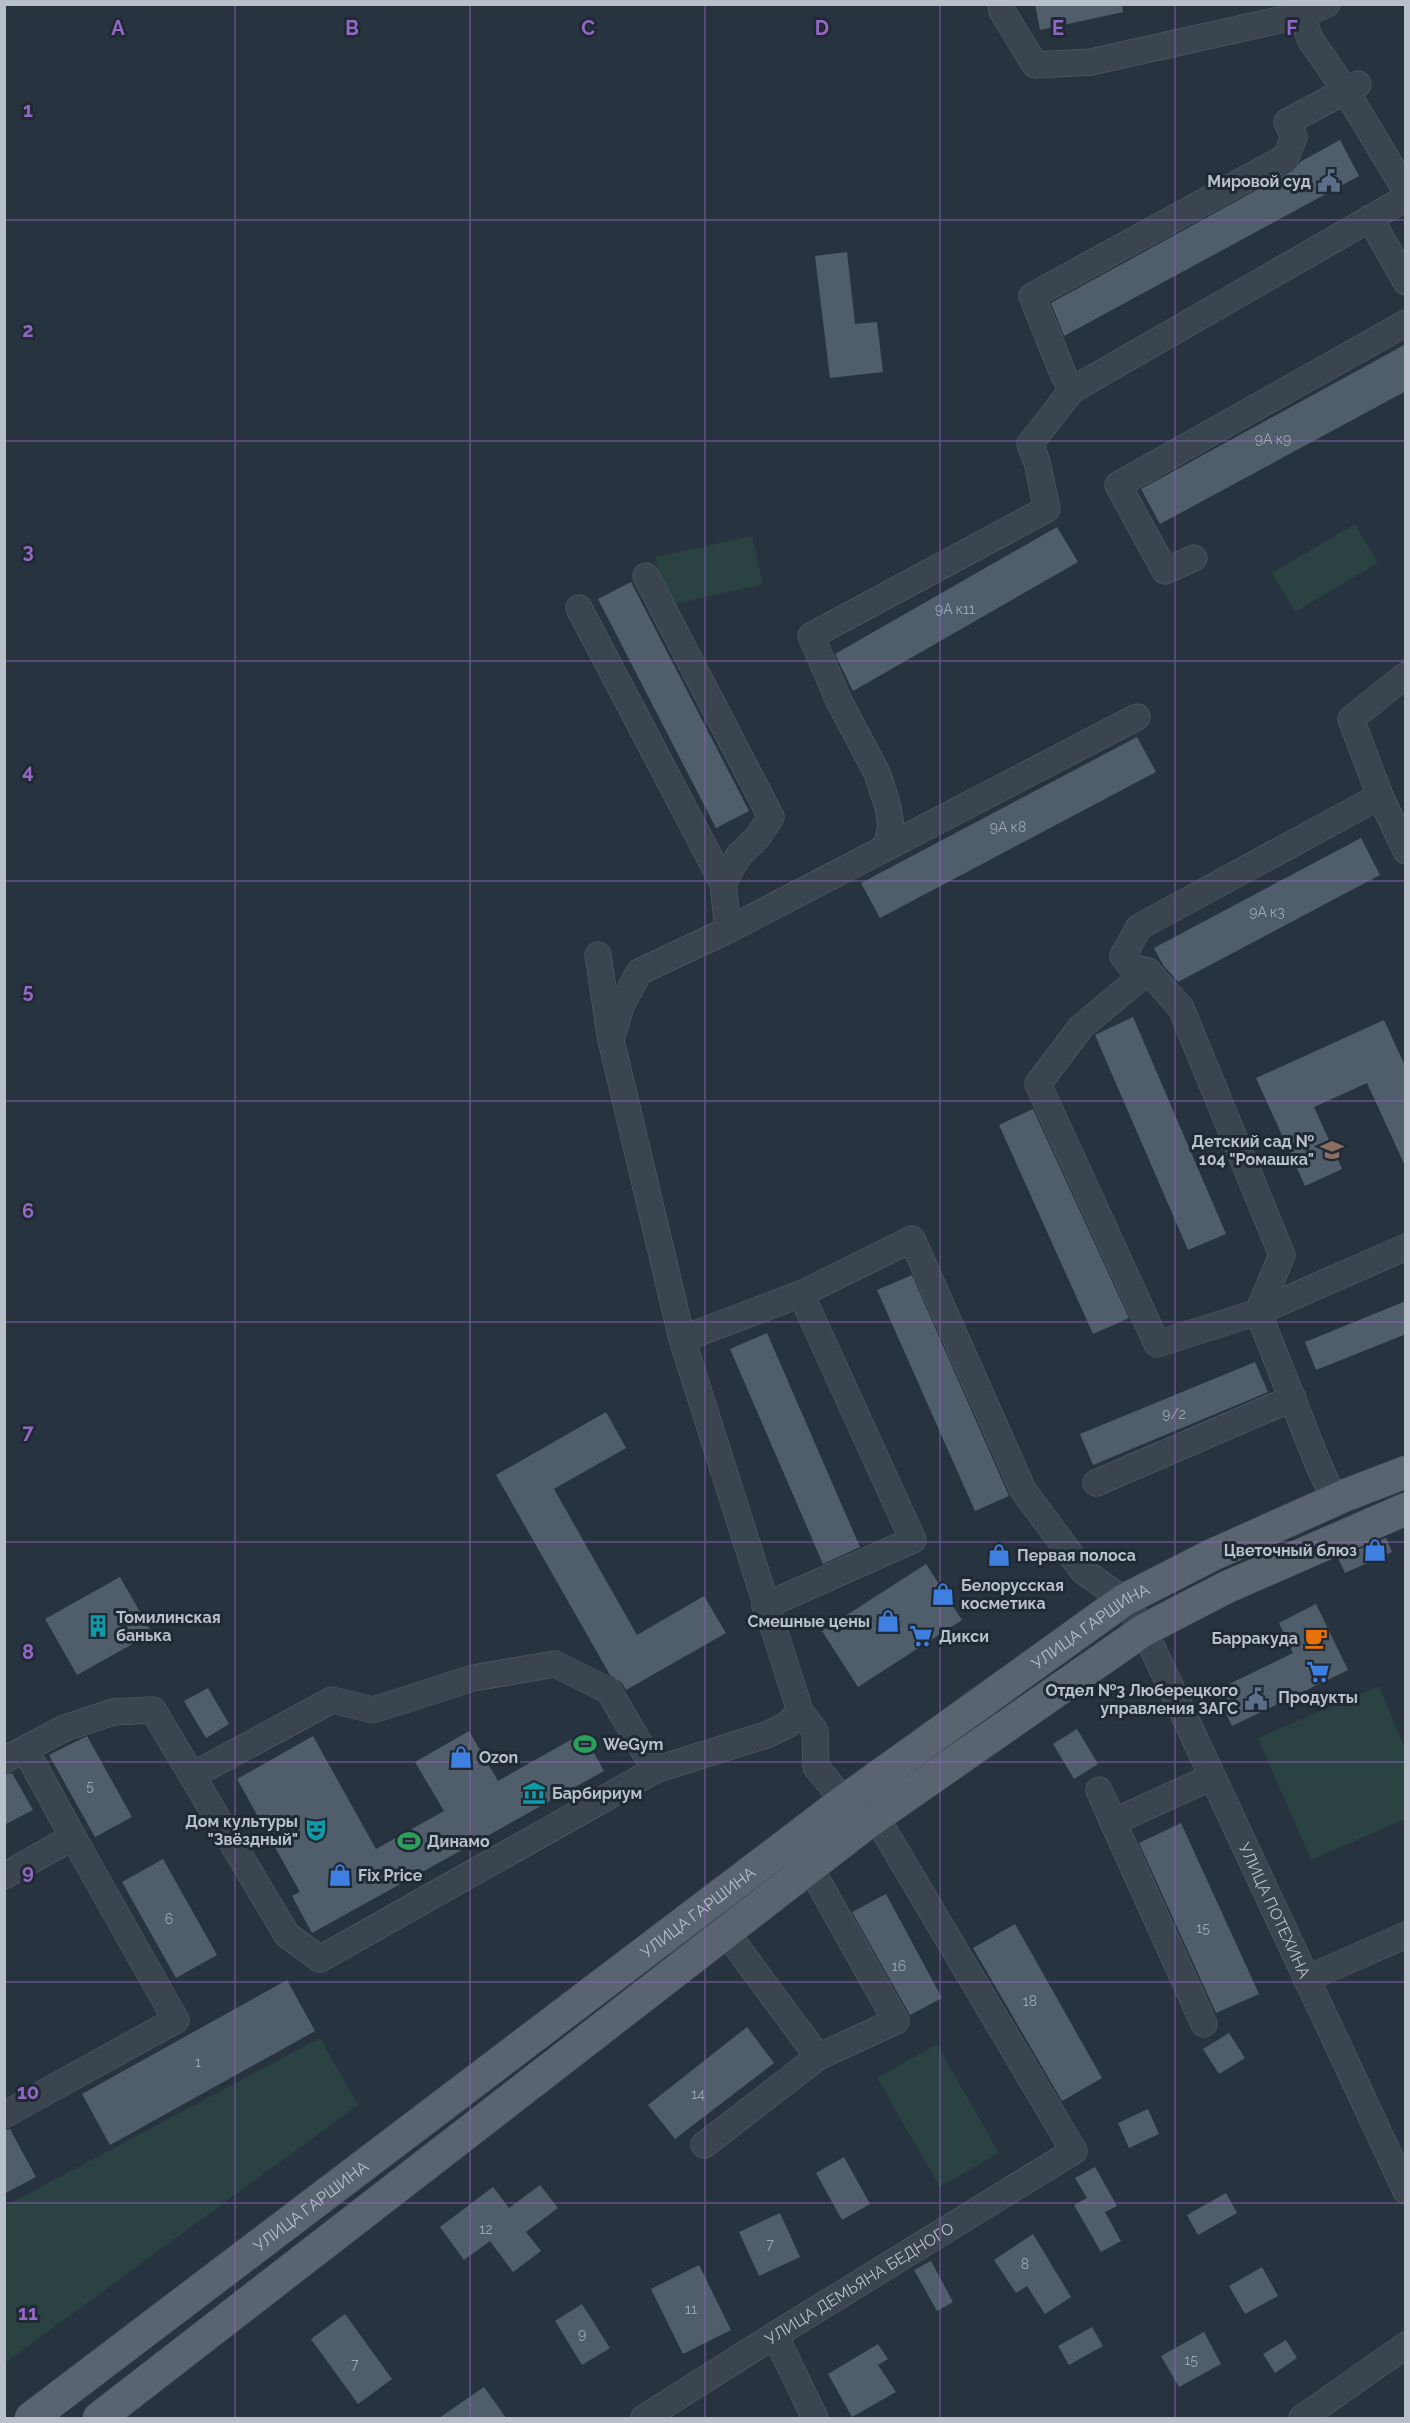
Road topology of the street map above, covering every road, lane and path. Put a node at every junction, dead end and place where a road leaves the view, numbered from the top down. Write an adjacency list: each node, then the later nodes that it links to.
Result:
1 (1001, 4): 3 (street)
2 (1327, 4): 3 (street)
3 (1302, 15): 4 (street)
4 (1352, 88): 5 (street); 10 (street)
5 (1406, 191)
6 (1406, 198): 7 (street)
7 (1370, 218): 8 (street); 10 (street)
8 (1406, 282)
9 (1406, 323): 11 (street)
10 (1072, 390): 17 (street)
11 (1194, 558)
12 (646, 576): 19 (street)
13 (579, 608): 19 (street)
14 (1406, 675): 16 (street)
15 (1137, 717): 17 (street)
16 (1380, 796): 18 (street); 22 (street)
17 (886, 848): 20 (street)
18 (1406, 851)
19 (723, 883): 20 (street)
20 (728, 930): 23 (street)
21 (598, 956): 23 (street)
22 (1148, 971): 26 (street); 26 (street)
23 (611, 1040): 27 (street)
24 (1406, 1247): 26 (street)
25 (801, 1294): 27 (street); 33 (street); 34 (street)
26 (1258, 1312): 28 (street)
27 (682, 1339): 34 (street)
28 (1293, 1398): 30 (street); 31 (street)
29 (1406, 1472): 31 (main road, УЛИЦА ГАРШИНА)
30 (1096, 1483)
31 (1335, 1500): 33 (main road, УЛИЦА ГАРШИНА)
32 (1406, 1509): 35 (main road, УЛИЦА ГАРШИНА)
33 (1124, 1600): 35 (street, УЛИЦА ПОТЕХИНА); 42 (main road, УЛИЦА ГАРШИНА)
34 (765, 1606): 36 (street)
35 (1144, 1630): 40 (street, УЛИЦА ПОТЕХИНА); 43 (main road, УЛИЦА ГАРШИНА)
36 (800, 1711): 38 (street); 42 (street)
37 (15, 1754): 39 (street); 45 (street)
38 (655, 1770): 39 (street); 39 (street)
39 (193, 1774)
40 (1212, 1777): 44 (street); 50 (street, УЛИЦА ПОТЕХИНА)
41 (1099, 1790): 44 (street)
42 (844, 1801): 58 (main road, УЛИЦА ГАРШИНА)
43 (876, 1817): 46 (main road, УЛИЦА ГАРШИНА); 56 (street, УЛИЦА ДЕМЬЯНА БЕДНОГО)
44 (1113, 1822): 51 (street)
45 (73, 1837): 47 (street); 53 (street)
46 (810, 1867): 48 (main road, УЛИЦА ГАРШИНА); 52 (street)
47 (4, 1876)
48 (726, 1932): 52 (street); 59 (main road, УЛИЦА ГАРШИНА)
49 (1406, 1935): 50 (street)
50 (1306, 1978): 55 (street, УЛИЦА ПОТЕХИНА)
51 (1204, 2024)
52 (818, 2057): 54 (street)
53 (4, 2115)
54 (704, 2145)
55 (1406, 2191)
56 (775, 2335): 60 (street, УЛИЦА ДЕМЬЯНА БЕДНОГО); 61 (street)
57 (1406, 2345): 62 (street)
58 (31, 2418)
59 (99, 2418)
60 (645, 2418)
61 (815, 2418)
62 (1302, 2418)

